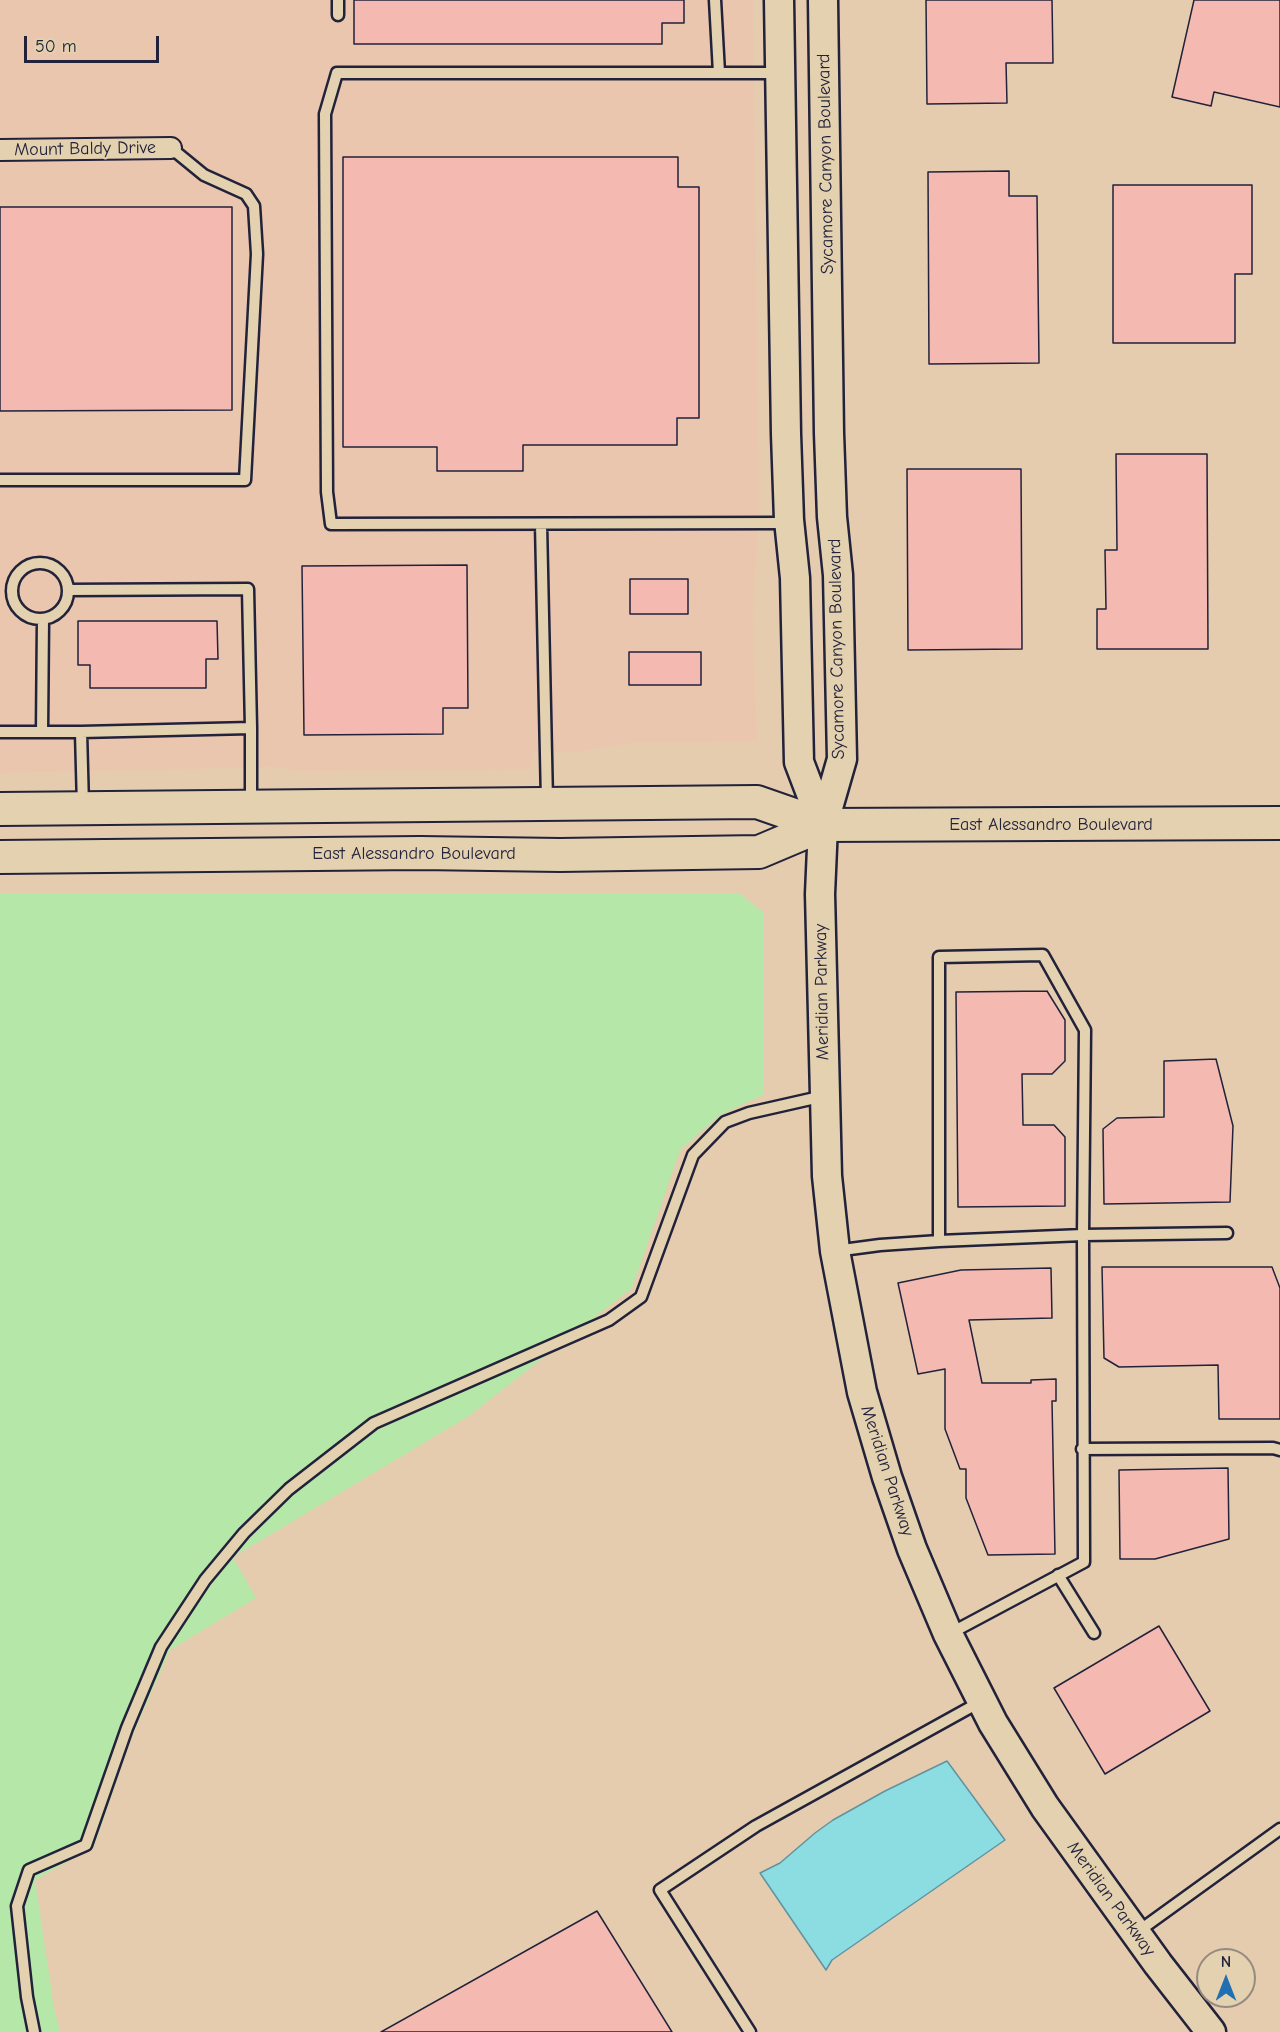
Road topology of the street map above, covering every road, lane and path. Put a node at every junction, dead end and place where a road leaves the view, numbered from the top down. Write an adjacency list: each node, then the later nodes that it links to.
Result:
1 (338, 0): 5 (lane)
2 (715, 0): 6 (lane)
3 (780, 0): 7 (main road)
4 (823, 0): 26 (main road, Sycamore Canyon Boulevard)
5 (338, 15)
6 (719, 73): 7 (lane); 12 (lane)
7 (781, 73): 11 (main road)
8 (171, 148): 9 (street, Mount Baldy Drive); 10 (lane)
9 (0, 150)
10 (0, 480)
11 (789, 523): 12 (lane); 26 (main road)
12 (541, 524): 21 (lane)
13 (0, 587): 14 (lane)
14 (12, 587): 15 (lane); 16 (lane)
15 (68, 590): 16 (lane); 17 (lane)
16 (43, 619): 19 (lane)
17 (251, 728): 20 (lane); 22 (lane)
18 (0, 732): 19 (lane)
19 (42, 732): 20 (lane)
20 (81, 732): 23 (lane)
21 (547, 804): 22 (main road, East Alessandro Boulevard); 26 (main road, East Alessandro Boulevard)
22 (252, 807): 23 (main road, East Alessandro Boulevard)
23 (83, 808): 24 (main road, East Alessandro Boulevard)
24 (0, 809)
25 (1280, 823): 26 (main road, East Alessandro Boulevard)
26 (823, 825): 27 (main road, East Alessandro Boulevard); 28 (main road, Meridian Parkway)
27 (0, 857)
28 (825, 1096): 32 (main road, Meridian Parkway); 41 (lane)
29 (1227, 1233): 30 (lane)
30 (1083, 1235): 31 (lane); 31 (lane); 33 (lane)
31 (939, 1241): 32 (lane)
32 (835, 1251): 37 (main road, Meridian Parkway)
33 (1082, 1449): 34 (lane); 35 (lane)
34 (1280, 1450)
35 (1058, 1575): 36 (lane); 37 (lane)
36 (1094, 1633)
37 (948, 1634): 38 (main road, Meridian Parkway)
38 (982, 1701): 40 (main road, Meridian Parkway); 42 (lane)
39 (1280, 1829): 40 (lane)
40 (1136, 1934): 43 (main road, Meridian Parkway)
41 (34, 2032)
42 (750, 2032)
43 (1211, 2032)

